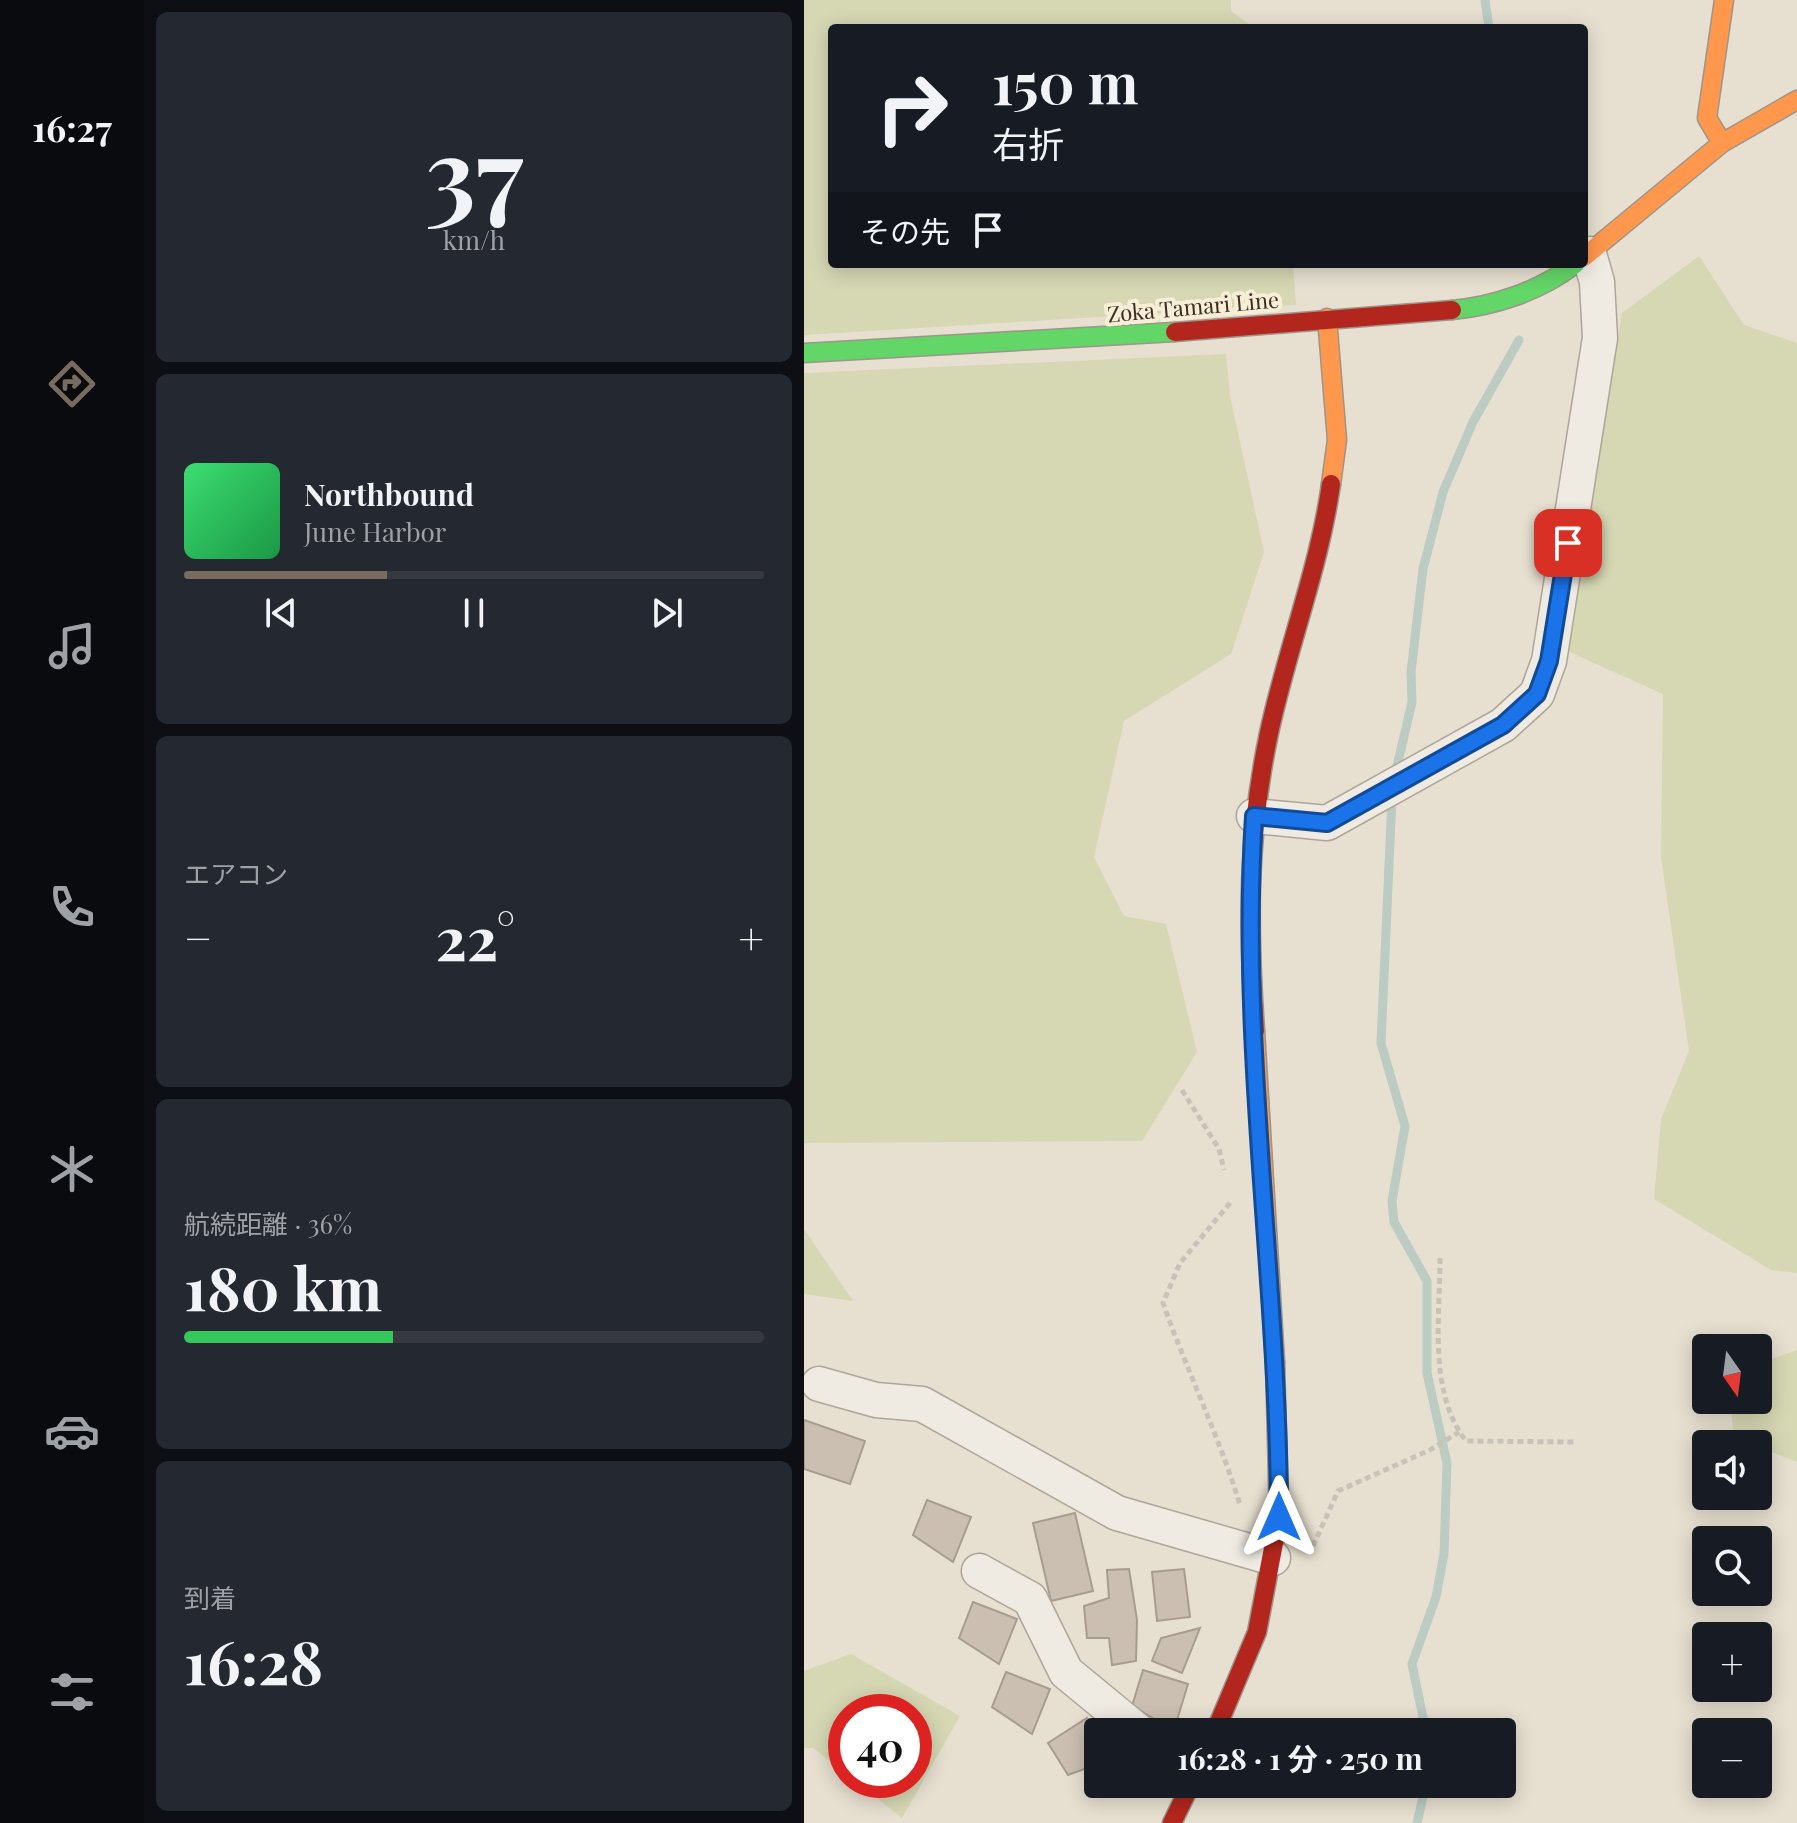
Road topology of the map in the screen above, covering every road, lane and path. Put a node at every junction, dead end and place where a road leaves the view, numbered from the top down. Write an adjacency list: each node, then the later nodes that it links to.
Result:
1 (1724, 0): 3 (street)
2 (1797, 100): 3 (street, Zoka Tamari Line)
3 (1722, 143): 4 (street, Zoka Tamari Line)
4 (1588, 254)
5 (1588, 267): 9 (street)
6 (1570, 268): 7 (street, Zoka Tamari Line)
7 (1327, 318): 8 (street, Zoka Tamari Line); 9 (street)
8 (804, 353)
9 (1254, 816): 18 (street)
10 (1182, 1090): 11 (path)
11 (1225, 1175)
12 (1228, 1188): 17 (path)
13 (1440, 1258): 15 (path)
14 (819, 1384): 17 (street)
15 (1459, 1432): 16 (path); 18 (path)
16 (1575, 1442)
17 (1228, 1545): 18 (street)
18 (1273, 1558): 21 (street)
19 (979, 1571): 20 (street)
20 (1122, 1718)
21 (1221, 1718)
22 (1184, 1798): 23 (street)
23 (1172, 1823)

